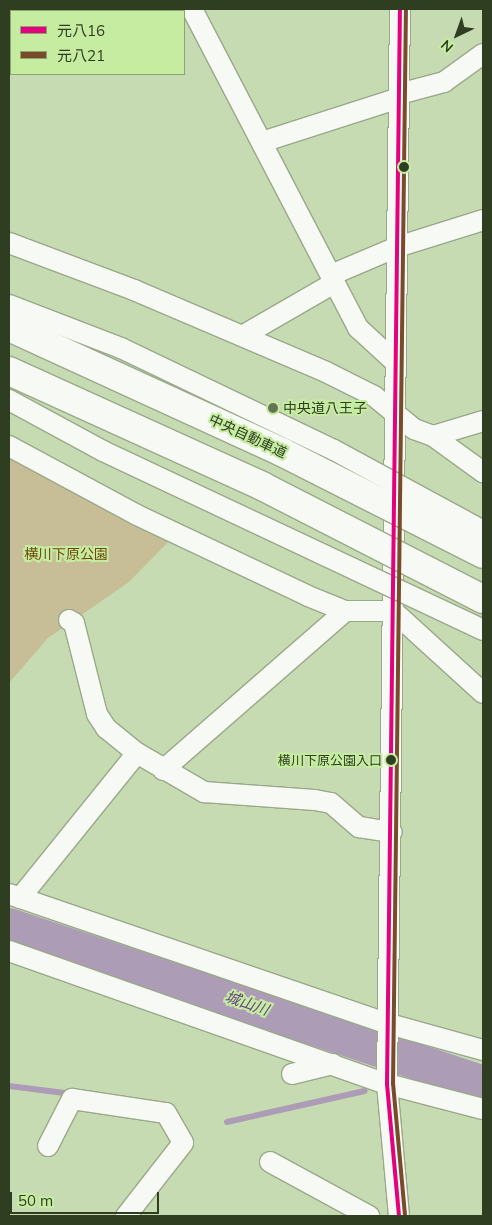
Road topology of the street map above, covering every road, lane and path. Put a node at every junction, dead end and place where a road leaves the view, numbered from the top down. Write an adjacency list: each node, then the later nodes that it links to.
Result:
1 (400, 9): 4 (street)
2 (196, 10): 5 (street)
3 (483, 54): 4 (street)
4 (399, 96): 5 (street); 8 (street)
5 (262, 142): 9 (street)
6 (483, 220): 8 (street)
7 (9, 243): 12 (street)
8 (397, 247): 9 (street); 13 (street)
9 (332, 279): 12 (street); 13 (street)
10 (9, 305): 21 (street, bridge)
11 (9, 327): 22 (highway, 中央自動車道, bridge)
12 (244, 335): 16 (street)
13 (394, 361): 16 (street)
14 (9, 371): 23 (highway, bridge)
15 (9, 400): 27 (street, bridge)
16 (395, 416): 18 (street); 25 (street)
17 (483, 421): 18 (street)
18 (432, 436): 20 (street)
19 (9, 446): 24 (street)
20 (483, 472)
21 (483, 531)
22 (483, 554)
23 (483, 599)
24 (345, 611): 25 (street); 30 (street)
25 (393, 611): 28 (street); 31 (street)
26 (70, 620): 29 (street)
27 (483, 630)
28 (483, 693)
29 (137, 753): 30 (street); 32 (street)
30 (163, 770): 31 (street)
31 (392, 832): 34 (street)
32 (15, 896): 34 (street)
33 (9, 952): 36 (street)
34 (389, 1027): 35 (street); 38 (street)
35 (483, 1050)
36 (333, 1064): 37 (street); 38 (street)
37 (292, 1074)
38 (388, 1080): 39 (street); 44 (street)
39 (483, 1109)
40 (48, 1146): 42 (street)
41 (270, 1162): 43 (street)
42 (126, 1216)
43 (369, 1216)
44 (399, 1216)

